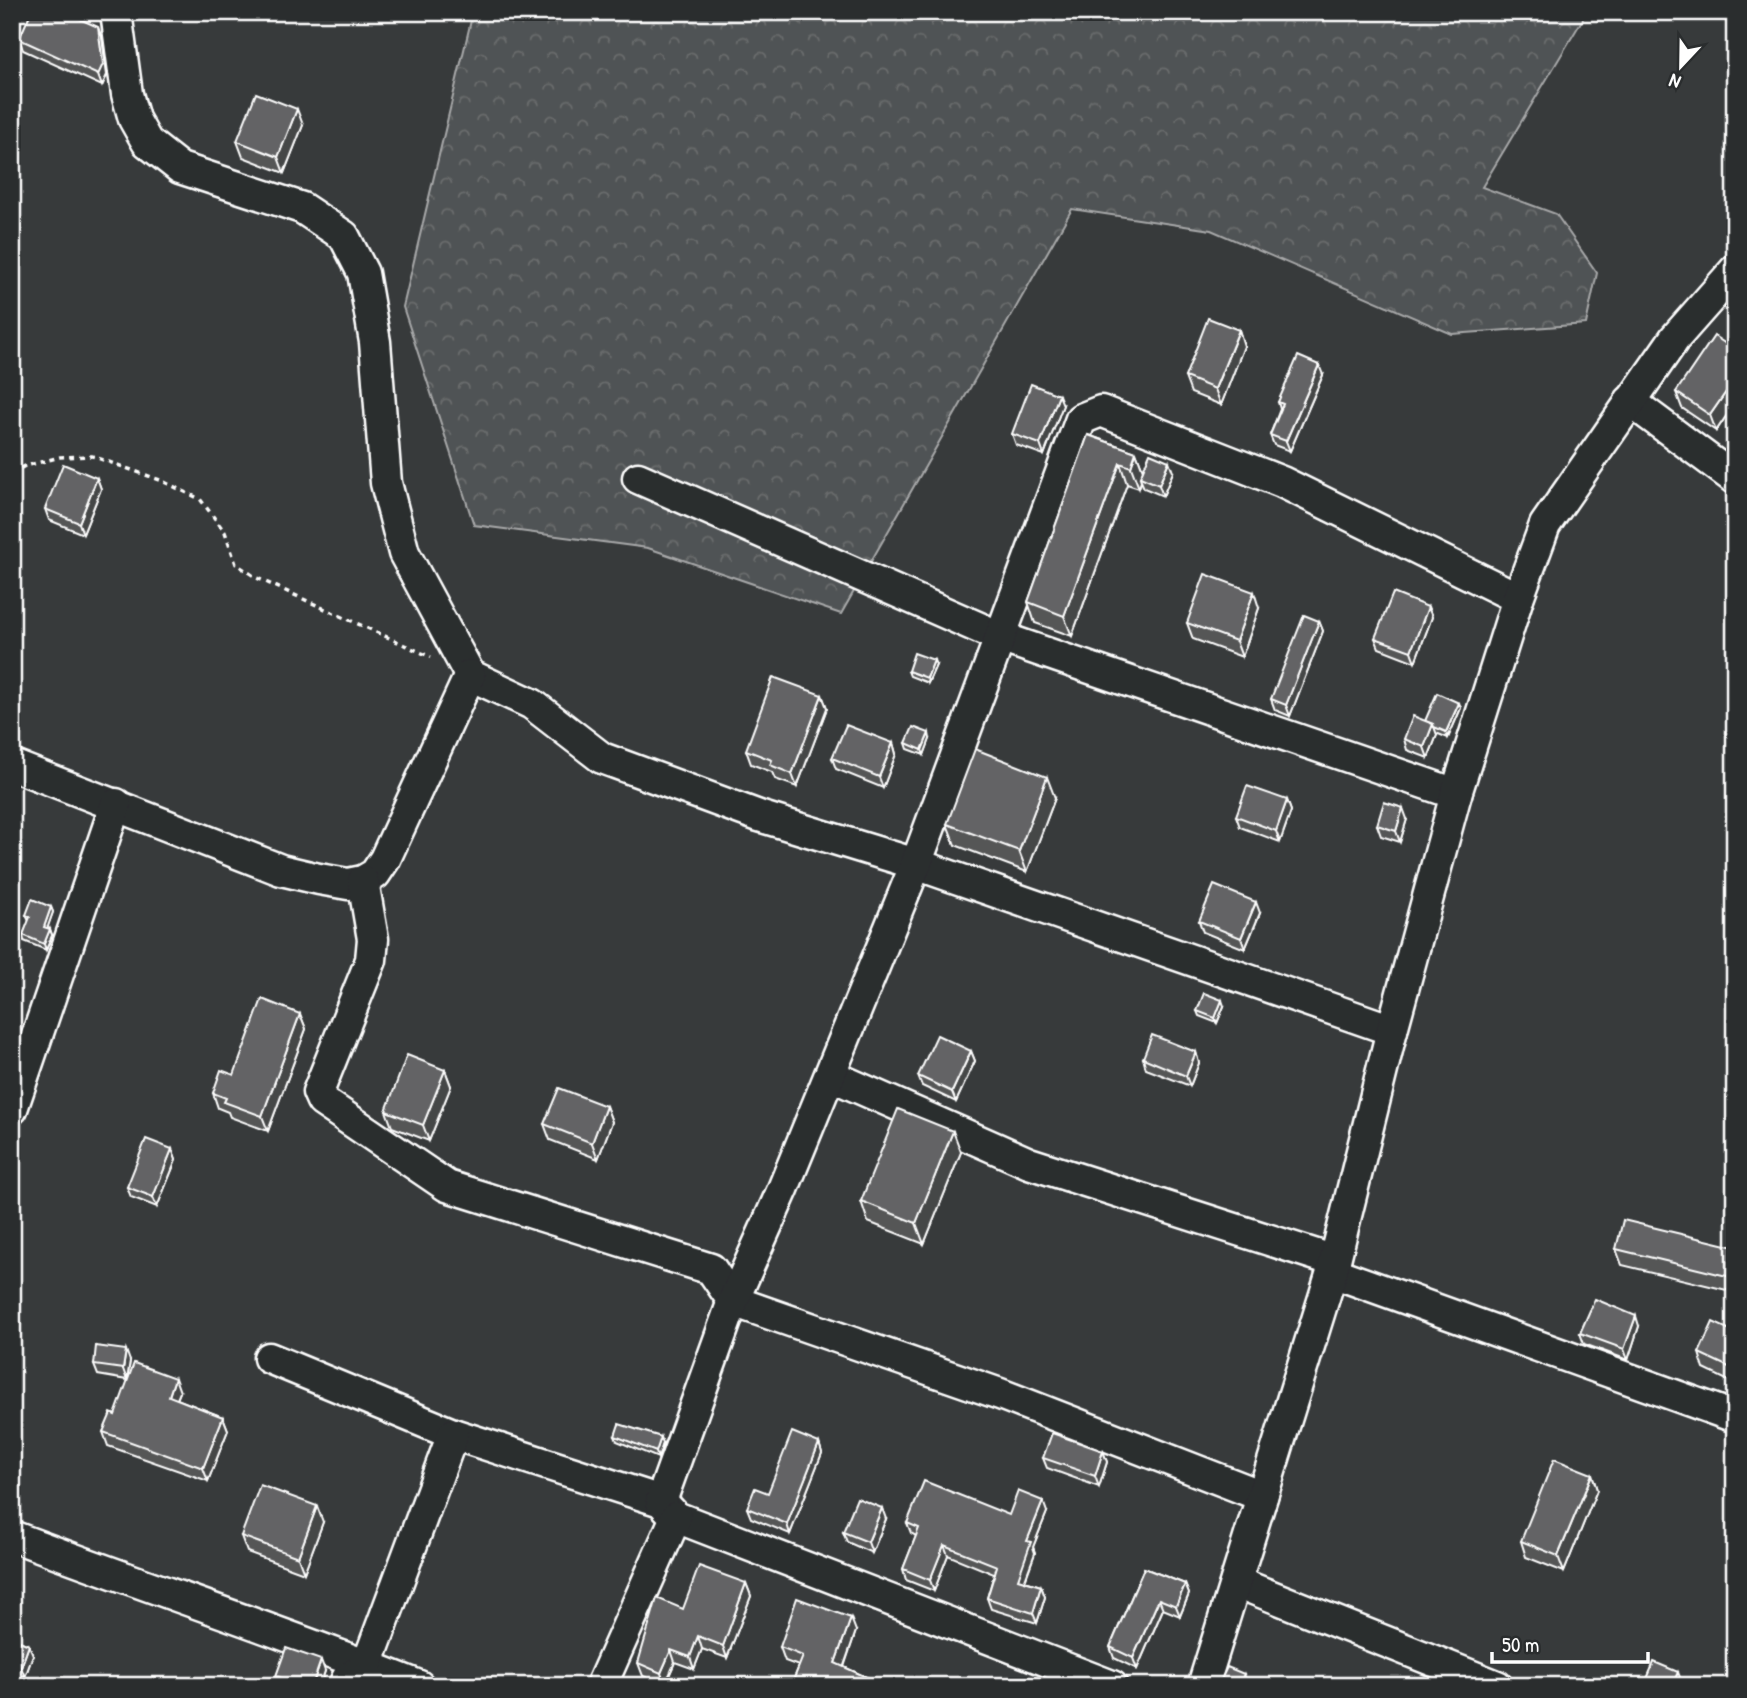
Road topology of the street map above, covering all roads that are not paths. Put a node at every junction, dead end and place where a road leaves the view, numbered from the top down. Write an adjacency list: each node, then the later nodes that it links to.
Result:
1 (116, 12): 8 (street)
2 (1735, 270): 3 (street)
3 (1630, 401): 5 (street); 6 (street)
4 (638, 478): 7 (street)
5 (1735, 478)
6 (1518, 598): 7 (street); 10 (street)
7 (1000, 637): 10 (street); 12 (street)
8 (470, 675): 12 (street); 13 (street)
9 (12, 765): 11 (street)
10 (1456, 794): 14 (street)
11 (117, 804): 13 (street); 16 (street)
12 (916, 864): 14 (street); 15 (street)
13 (363, 881): 18 (street)
14 (1392, 1030): 17 (street)
15 (830, 1075): 17 (street); 18 (street)
16 (12, 1109)
17 (1333, 1267): 20 (street); 22 (street)
18 (733, 1301): 22 (street); 23 (street)
19 (269, 1359): 21 (street)
20 (1735, 1417)
21 (453, 1434): 23 (street); 26 (street)
22 (1262, 1496): 25 (street)
23 (669, 1509): 29 (street); 30 (street)
24 (12, 1536): 26 (street)
25 (1236, 1582): 31 (street); 32 (street)
26 (367, 1665): 27 (street); 28 (street)
27 (344, 1686)
28 (419, 1686)
29 (601, 1686)
30 (1112, 1686)
31 (1203, 1686)
32 (1497, 1686)

